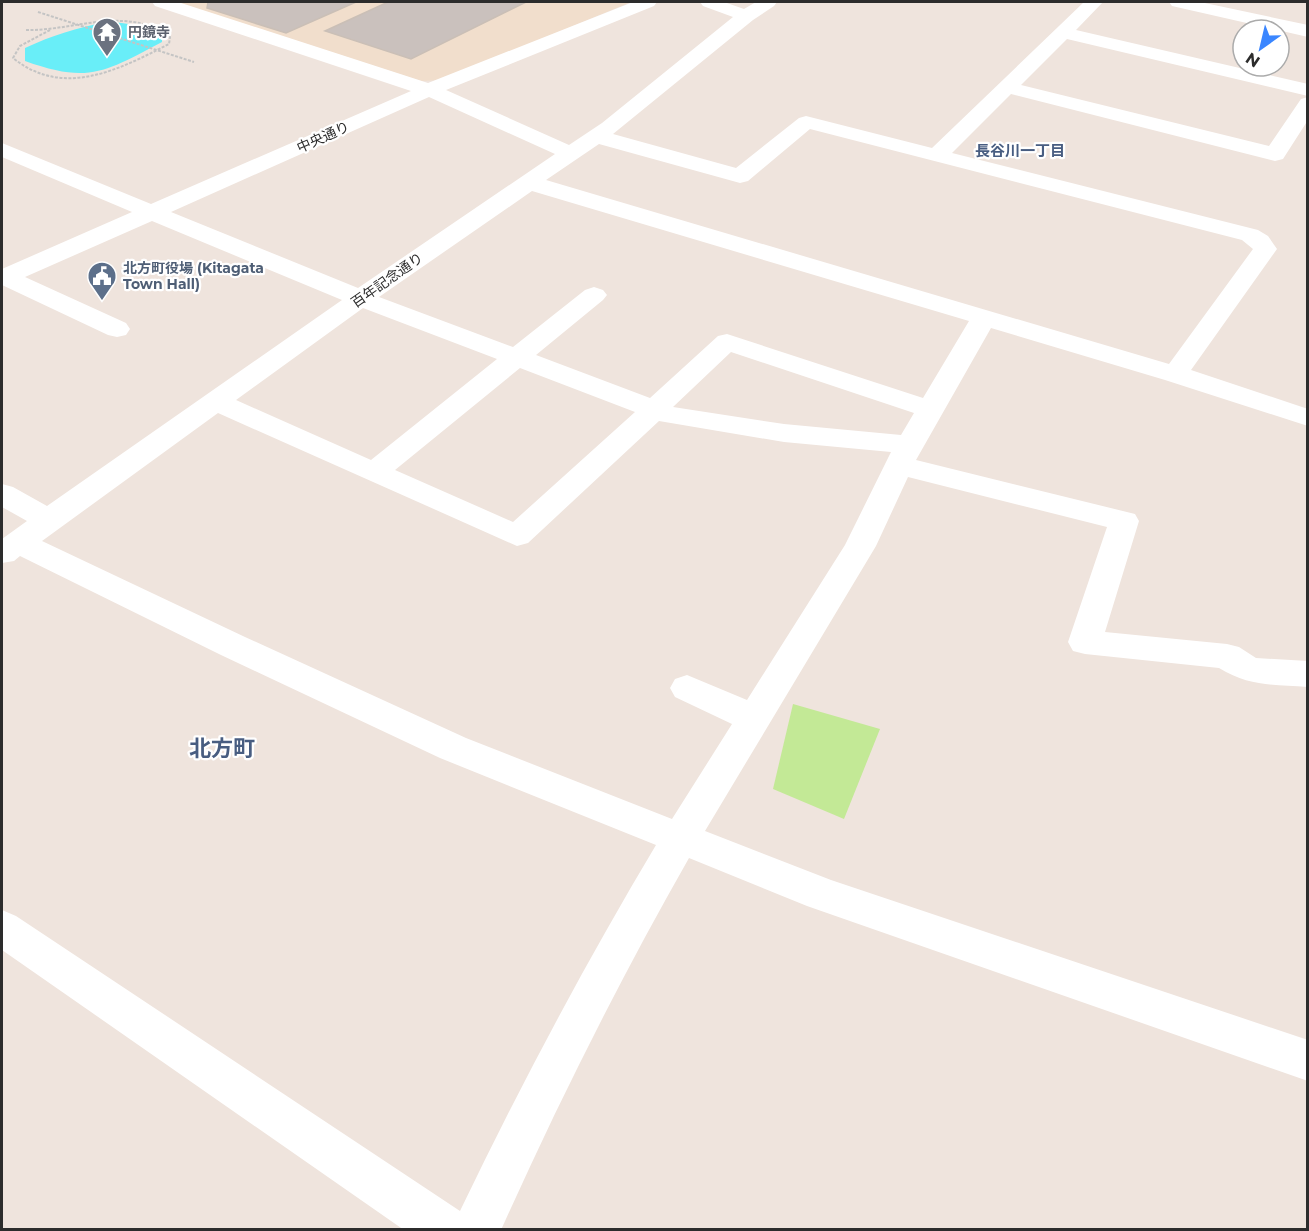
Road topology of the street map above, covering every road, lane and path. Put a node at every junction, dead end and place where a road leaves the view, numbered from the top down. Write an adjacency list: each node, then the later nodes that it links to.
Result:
1 (162, 2): 17 (street)
2 (648, 2): 17 (street, 中央通り)
3 (709, 2): 8 (street)
4 (768, 2): 8 (street, 百年記念通り)
5 (1094, 2): 14 (street)
6 (1178, 2): 13 (street)
7 (38, 12): 15 (path)
8 (746, 16): 20 (street, 百年記念通り)
9 (151, 27): 11 (path)
10 (26, 30): 11 (path)
11 (50, 30): 12 (path)
12 (160, 30)
13 (1308, 31)
14 (1063, 32): 16 (street); 18 (street)
15 (194, 62)
16 (1006, 87): 19 (street); 23 (street)
17 (429, 90): 22 (street); 25 (street, 中央通り)
18 (1308, 90)
19 (1308, 103)
20 (596, 136): 22 (street, 百年記念通り); 23 (street)
21 (2, 149): 25 (street)
22 (570, 153): 24 (street, 百年記念通り)
23 (937, 155): 32 (street)
24 (527, 182): 28 (street, 百年記念通り); 29 (street)
25 (153, 212): 26 (street, 中央通り); 28 (street)
26 (3, 278): 30 (street)
27 (594, 295): 31 (street)
28 (362, 297): 31 (street); 33 (street, 百年記念通り)
29 (984, 317): 32 (street); 34 (street)
30 (117, 329)
31 (517, 357): 35 (street); 38 (street)
32 (1175, 374): 36 (street)
33 (215, 401): 38 (street); 40 (street, 百年記念通り)
34 (930, 409): 35 (street); 37 (street)
35 (654, 410): 37 (street); 38 (street)
36 (1308, 418)
37 (904, 455): 42 (street); 44 (street)
38 (374, 472)
39 (2, 494): 40 (street)
40 (48, 520): 41 (street, 百年記念通り)
41 (10, 548): 45 (street)
42 (1308, 674)
43 (687, 688): 44 (street)
44 (754, 719): 45 (street)
45 (680, 839): 47 (street); 49 (street)
46 (2, 928): 48 (street)
47 (1308, 1061)
48 (446, 1230)
49 (476, 1230)

